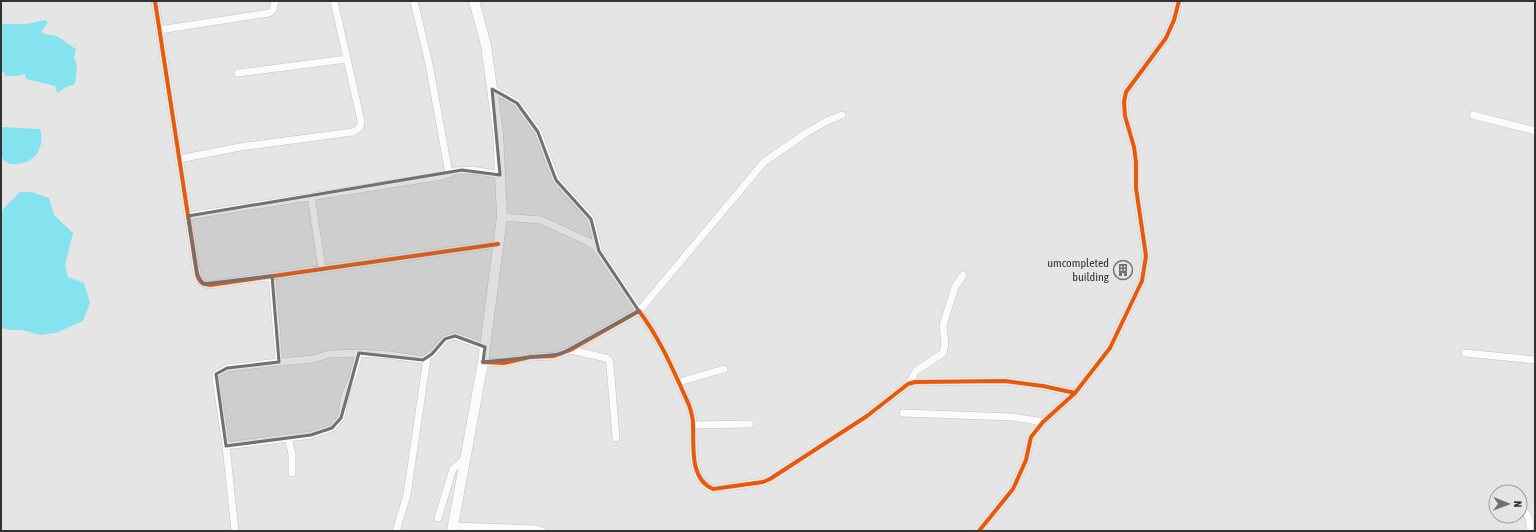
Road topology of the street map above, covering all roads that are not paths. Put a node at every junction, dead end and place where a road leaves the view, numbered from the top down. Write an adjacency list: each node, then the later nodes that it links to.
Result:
1 (155, 1): 7 (street)
2 (275, 1): 7 (street)
3 (334, 1): 8 (street)
4 (414, 1): 15 (street)
5 (474, 1): 10 (main road)
6 (1180, 1): 37 (street)
7 (159, 30): 14 (street)
8 (347, 59): 9 (street); 14 (street)
9 (238, 73)
10 (492, 89): 16 (main road); 21 (street)
11 (842, 115): 25 (street)
12 (1473, 115): 13 (street)
13 (1535, 131)
14 (179, 159): 18 (street)
15 (448, 174): 16 (street); 17 (street)
16 (500, 175): 19 (main road)
17 (311, 196): 18 (street); 22 (street)
18 (188, 216): 24 (street)
19 (502, 217): 20 (main road); 21 (street)
20 (498, 244): 22 (street); 26 (main road)
21 (599, 251): 25 (street)
22 (322, 269): 24 (street)
23 (963, 275): 36 (street)
24 (272, 276): 32 (street)
25 (639, 311): 27 (street); 35 (street)
26 (485, 347): 30 (street); 33 (main road)
27 (570, 350): 33 (street); 43 (street)
28 (359, 353): 30 (street); 32 (street); 42 (street)
29 (1465, 353): 31 (street)
30 (428, 358): 52 (street)
31 (1535, 360)
32 (278, 362): 44 (street)
33 (483, 362): 45 (main road)
34 (724, 369): 35 (street)
35 (679, 382): 41 (street)
36 (908, 384): 37 (street); 41 (street)
37 (1075, 393): 39 (street)
38 (903, 413): 39 (street)
39 (1043, 422): 54 (street)
40 (750, 424): 41 (street)
41 (693, 425)
42 (288, 438): 44 (street); 46 (street)
43 (616, 438)
44 (226, 446): 51 (street)
45 (466, 458): 48 (street); 49 (main road)
46 (292, 473)
47 (1528, 515): 55 (street)
48 (438, 518)
49 (453, 528): 50 (street)
50 (515, 530): 53 (street)
51 (235, 531)
52 (396, 531)
53 (542, 531)
54 (979, 531)
55 (1530, 531)

